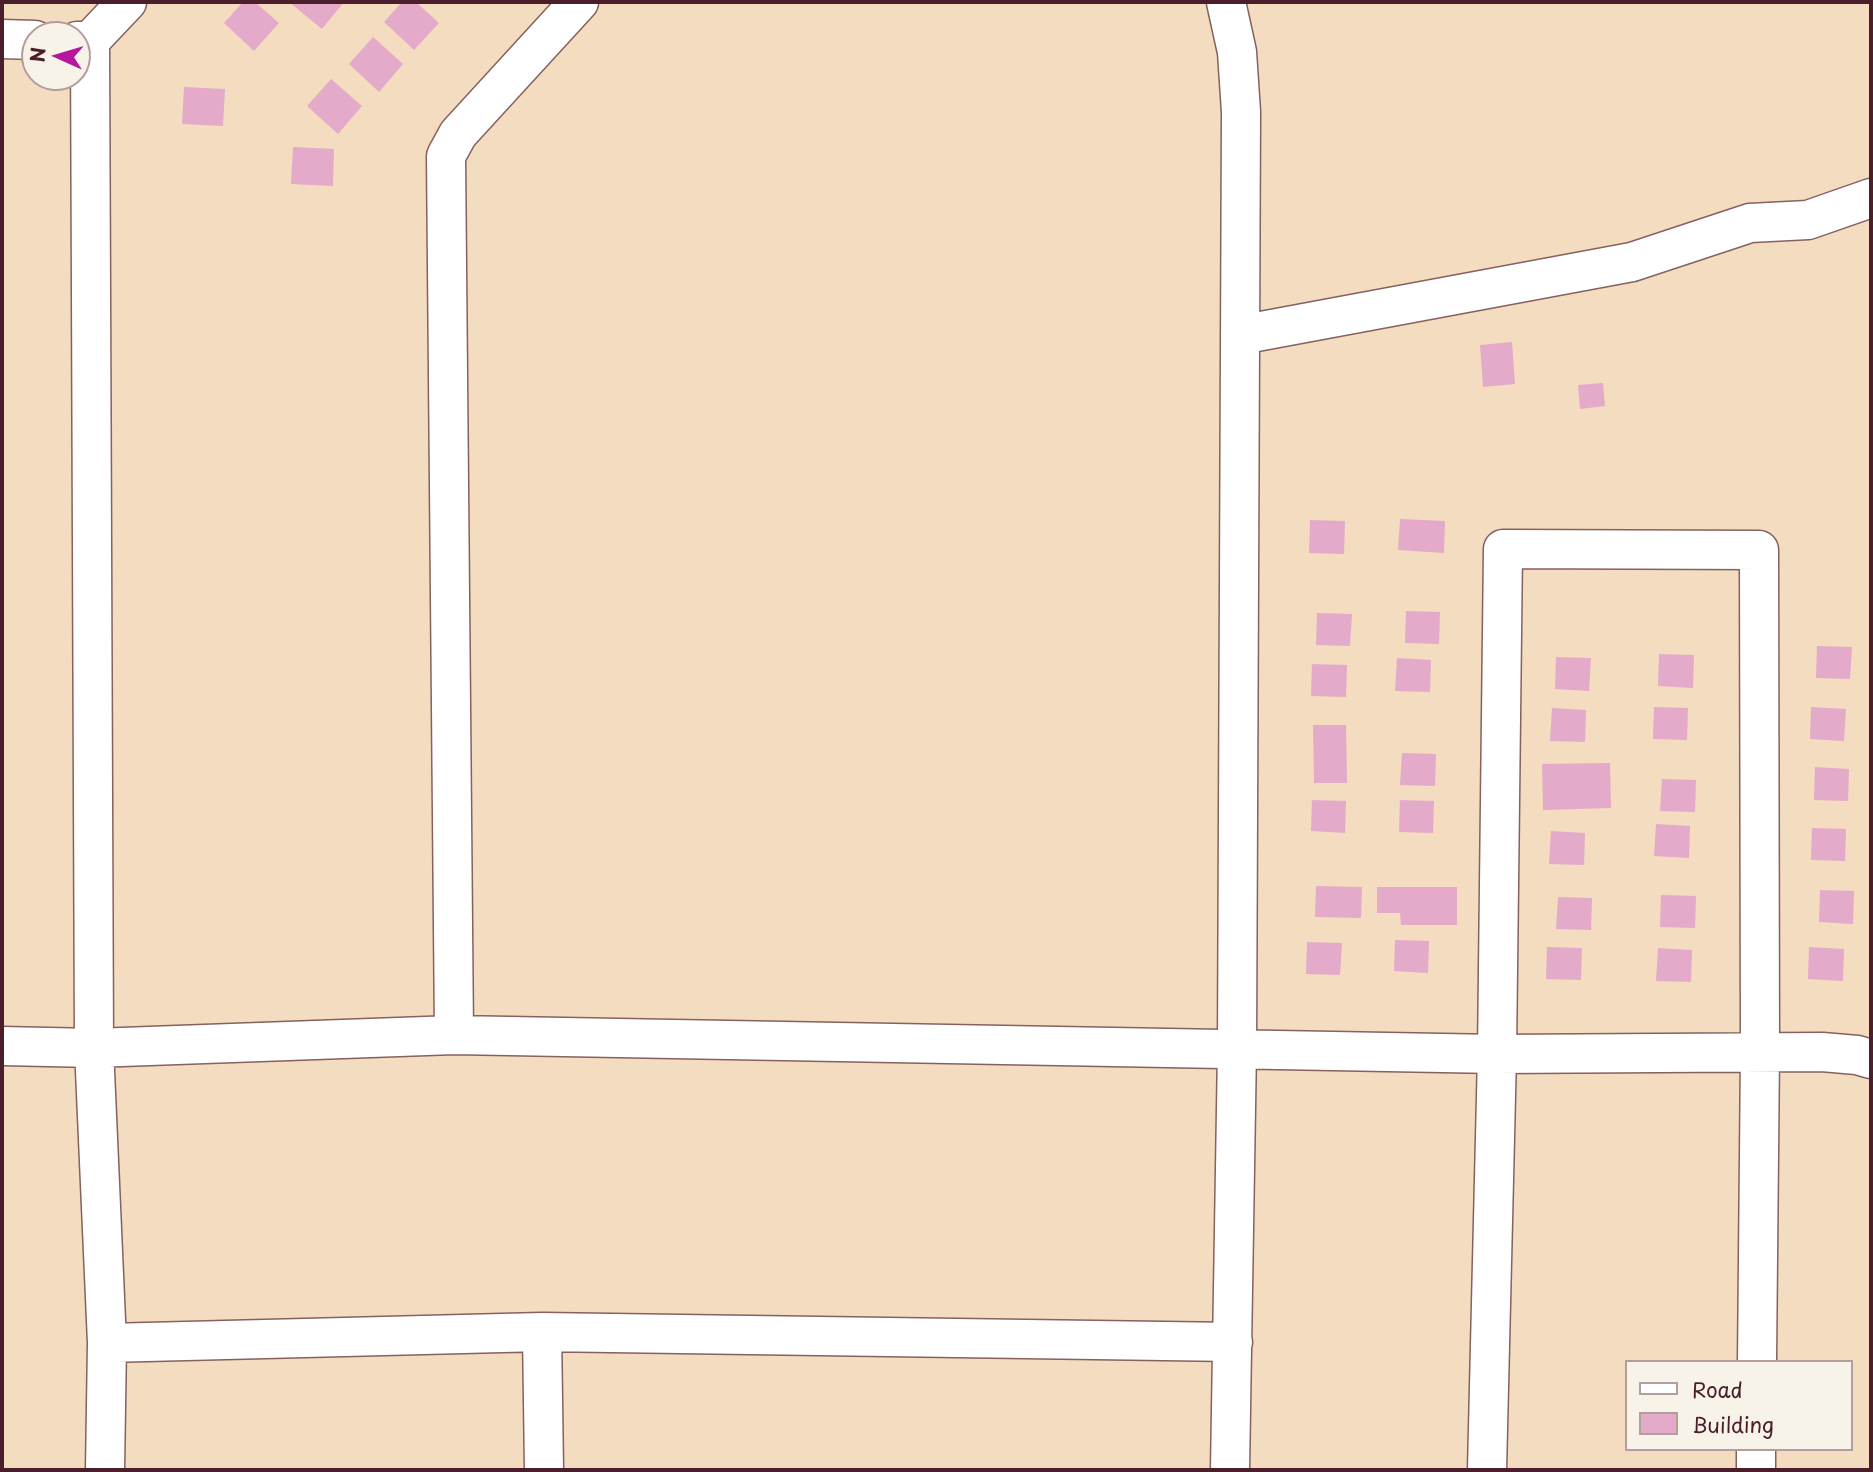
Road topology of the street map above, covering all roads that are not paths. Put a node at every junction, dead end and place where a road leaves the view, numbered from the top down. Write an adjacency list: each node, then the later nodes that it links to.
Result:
1 (127, 2): 4 (street)
2 (579, 2): 10 (street)
3 (1226, 2): 9 (street)
4 (91, 34)
5 (2, 40): 6 (street)
6 (21, 40)
7 (84, 91): 12 (street)
8 (1871, 198): 9 (street)
9 (1240, 335): 13 (street)
10 (454, 1035): 12 (street); 13 (street)
11 (2, 1046): 12 (street)
12 (94, 1048): 19 (street)
13 (1237, 1048): 15 (street); 18 (street)
14 (1760, 1051): 15 (street); 15 (street); 16 (street); 20 (street)
15 (1497, 1054): 25 (street)
16 (1871, 1059)
17 (542, 1332): 18 (street); 19 (street); 23 (street)
18 (1233, 1342): 24 (street)
19 (107, 1343): 22 (street)
20 (1757, 1360)
21 (1756, 1451): 26 (street)
22 (105, 1470)
23 (544, 1470)
24 (1230, 1470)
25 (1487, 1470)
26 (1756, 1470)

